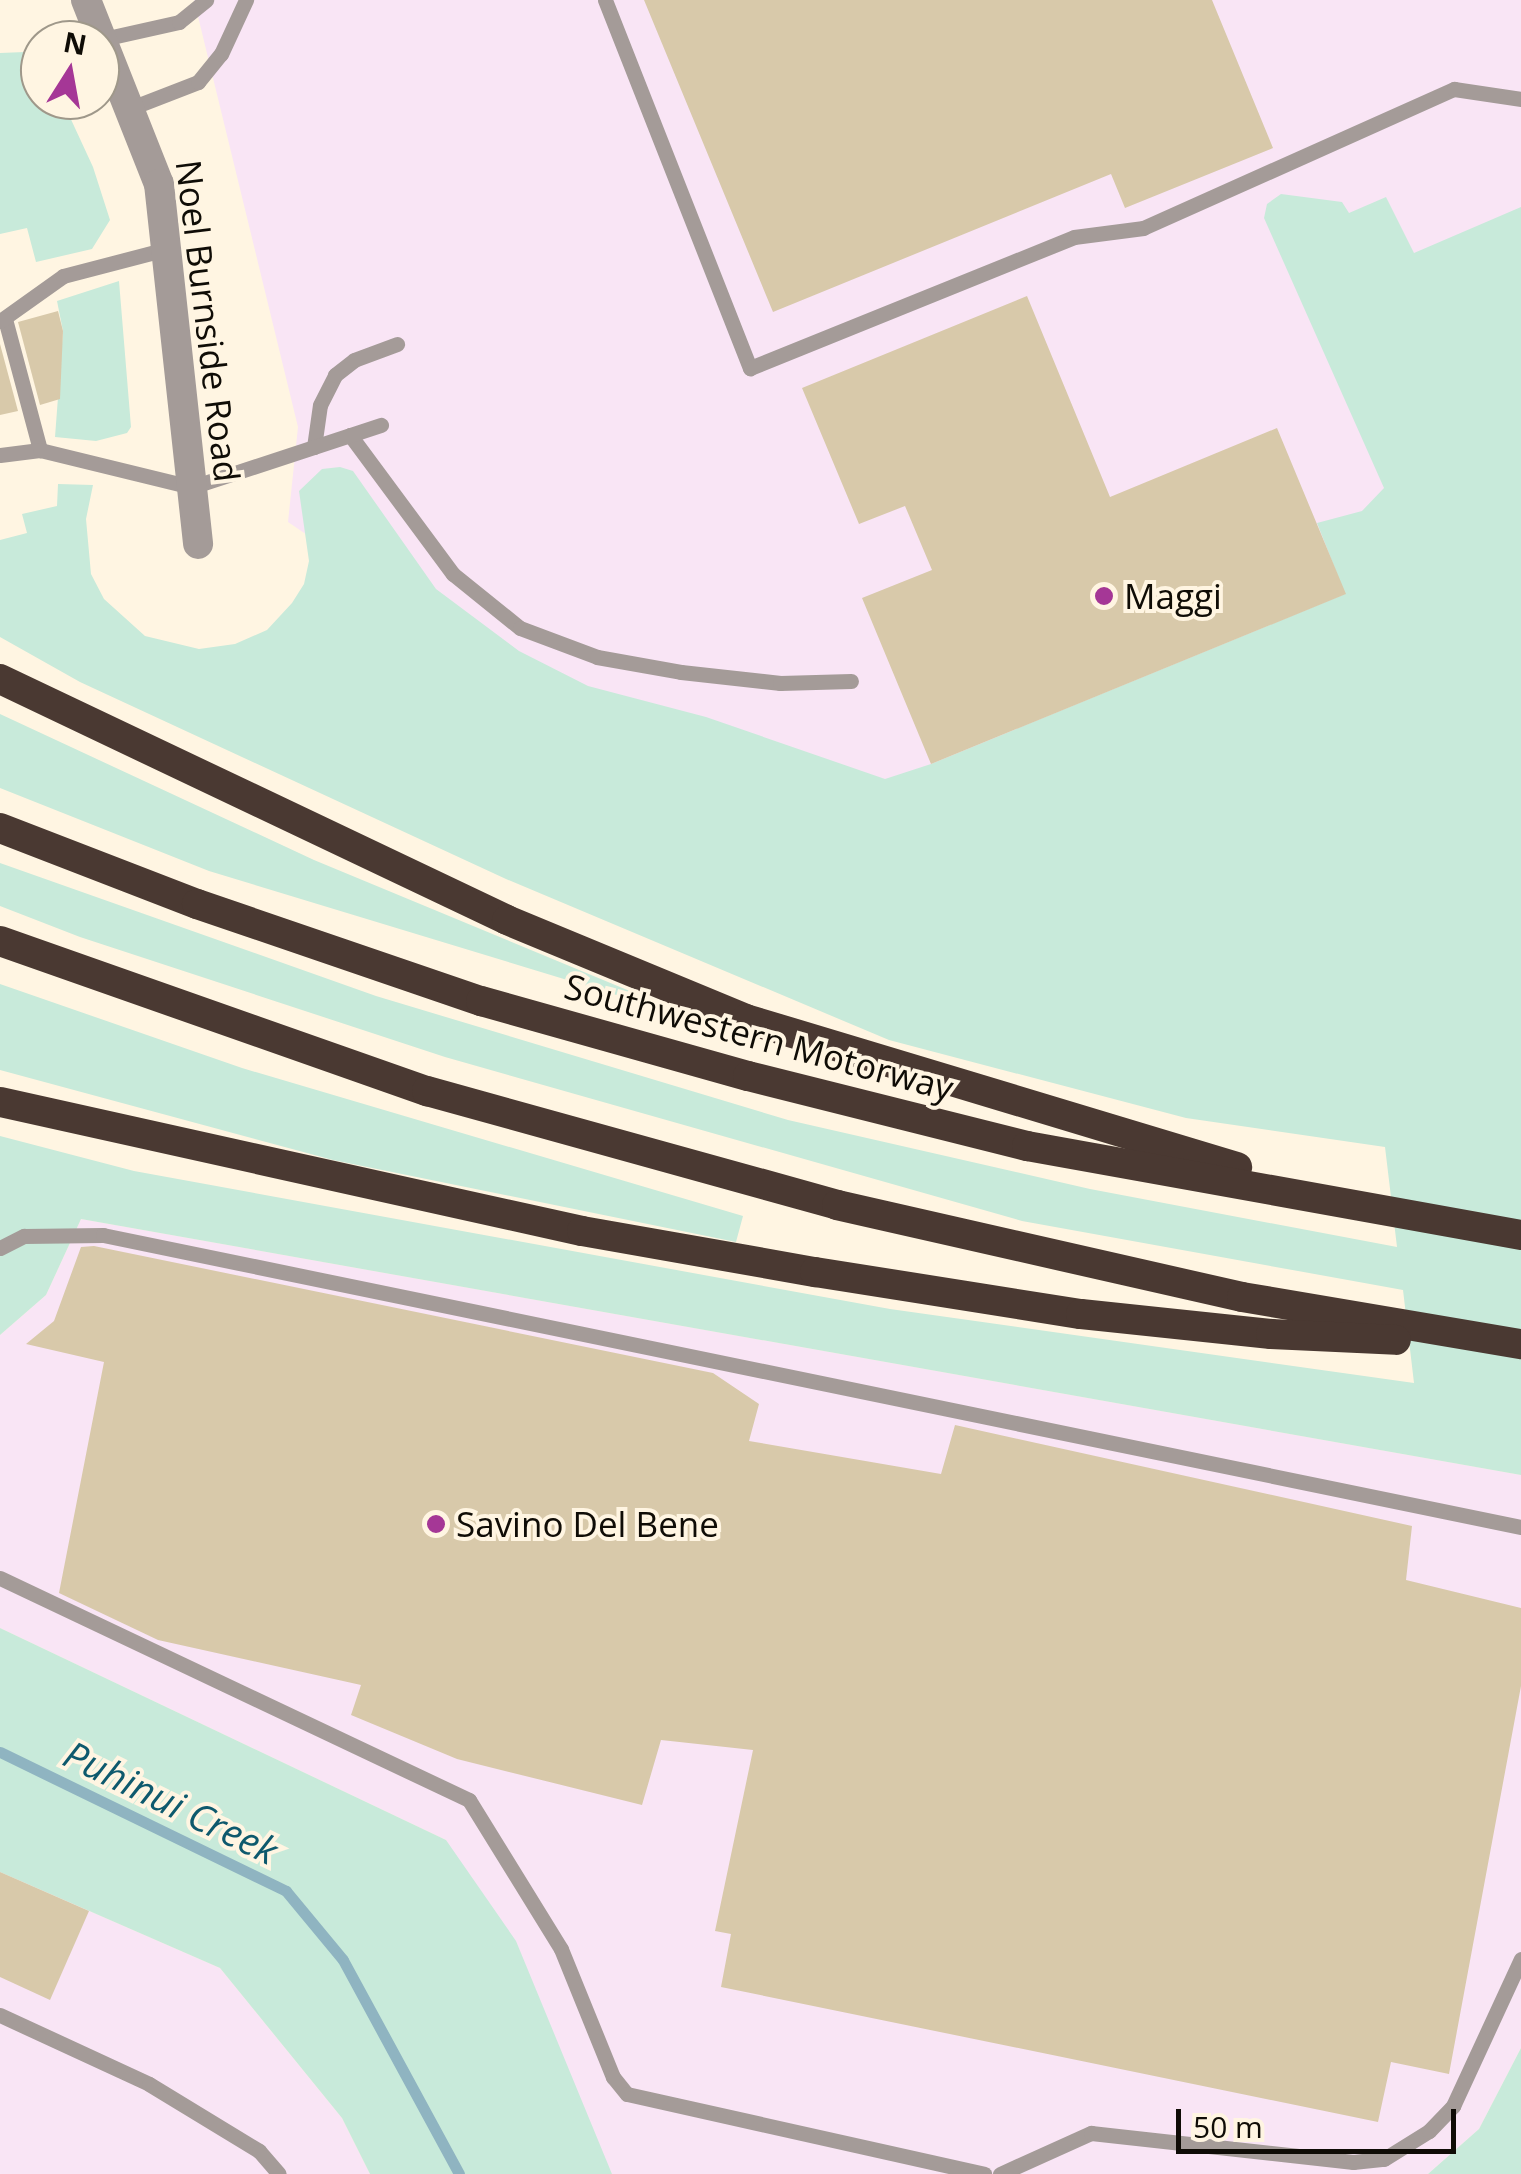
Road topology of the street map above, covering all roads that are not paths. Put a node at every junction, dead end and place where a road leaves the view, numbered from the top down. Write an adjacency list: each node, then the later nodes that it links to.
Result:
1 (206, 0): 4 (lane)
2 (246, 0): 7 (lane)
3 (605, 0): 6 (lane)
4 (120, 35)
5 (120, 81): 7 (street, Noel Burnside Road)
6 (1521, 98)
7 (131, 108): 8 (street, Noel Burnside Road)
8 (167, 249): 9 (lane); 16 (street, Noel Burnside Road)
9 (3, 320): 14 (lane)
10 (397, 344): 13 (lane)
11 (381, 424): 12 (lane)
12 (350, 435): 13 (lane); 19 (lane)
13 (314, 447): 16 (lane)
14 (40, 450): 15 (lane); 16 (lane)
15 (0, 455)
16 (192, 487): 17 (street, Noel Burnside Road)
17 (198, 544)
18 (0, 679): 23 (highway)
19 (851, 682)
20 (0, 828): 23 (highway, Southwestern Motorway)
21 (0, 941): 26 (highway)
22 (0, 1102): 26 (highway)
23 (1394, 1214): 24 (highway, Southwestern Motorway)
24 (1521, 1235)
25 (0, 1248): 28 (lane)
26 (1412, 1334): 27 (highway)
27 (1521, 1344)
28 (1521, 1528)
29 (0, 1578): 33 (lane)
30 (1521, 1959): 34 (lane)
31 (0, 2015): 32 (lane)
32 (279, 2174)
33 (984, 2174)
34 (1000, 2174)

